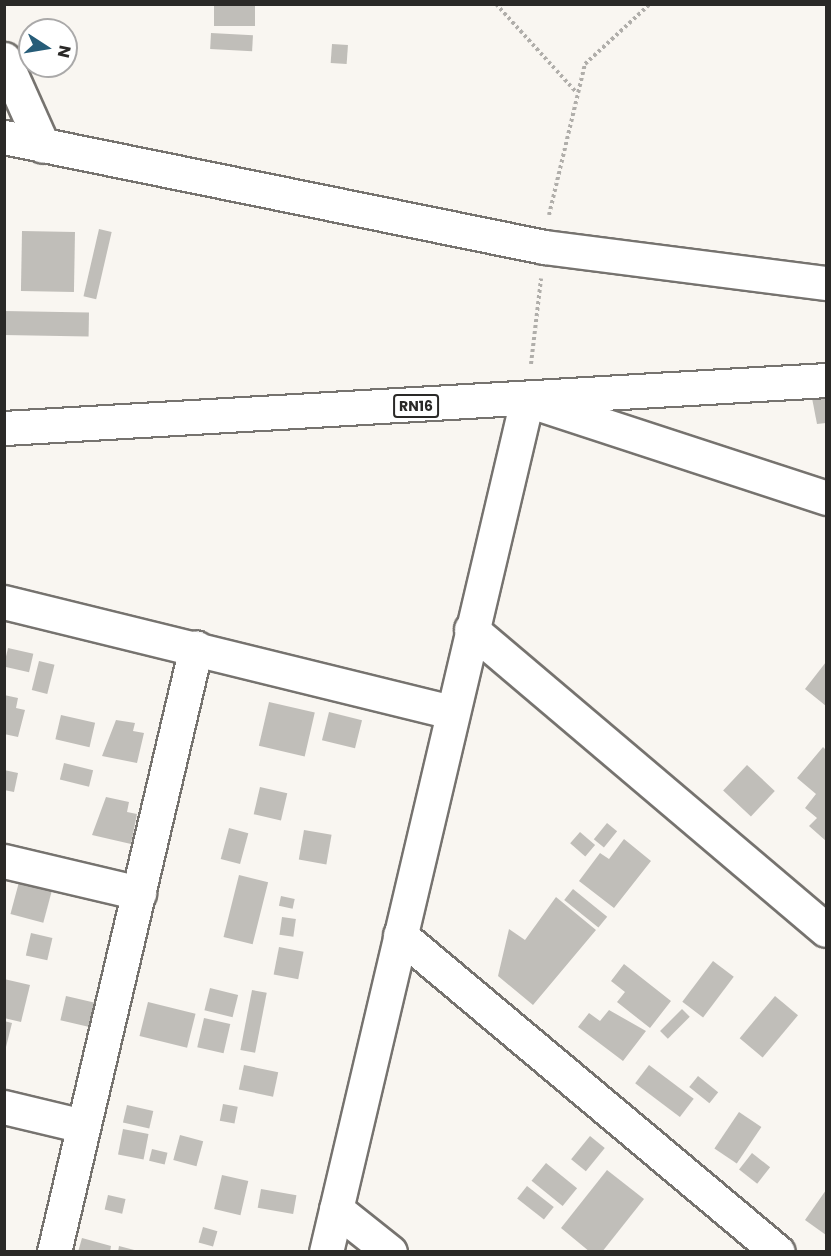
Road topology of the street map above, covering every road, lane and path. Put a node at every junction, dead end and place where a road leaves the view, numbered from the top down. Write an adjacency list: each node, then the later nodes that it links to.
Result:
1 (496, 4): 4 (path)
2 (650, 4): 4 (path)
3 (4, 59): 6 (street)
4 (578, 93): 7 (path)
5 (4, 137): 6 (street)
6 (43, 146): 7 (street)
7 (544, 247): 8 (street); 10 (path)
8 (826, 283)
9 (826, 380): 10 (street, RN16)
10 (527, 400): 11 (street, RN16); 12 (street); 14 (street)
11 (4, 428)
12 (826, 498)
13 (4, 602): 15 (street)
14 (471, 628): 16 (street); 19 (street)
15 (196, 647): 16 (street); 18 (street)
16 (452, 712): 20 (street)
17 (4, 861): 18 (street)
18 (139, 893): 22 (street)
19 (826, 930)
20 (400, 935): 23 (street); 27 (street)
21 (4, 1107): 22 (street)
22 (83, 1126): 24 (street)
23 (336, 1209): 25 (street); 26 (street)
24 (54, 1251)
25 (326, 1251)
26 (390, 1251)
27 (778, 1251)

